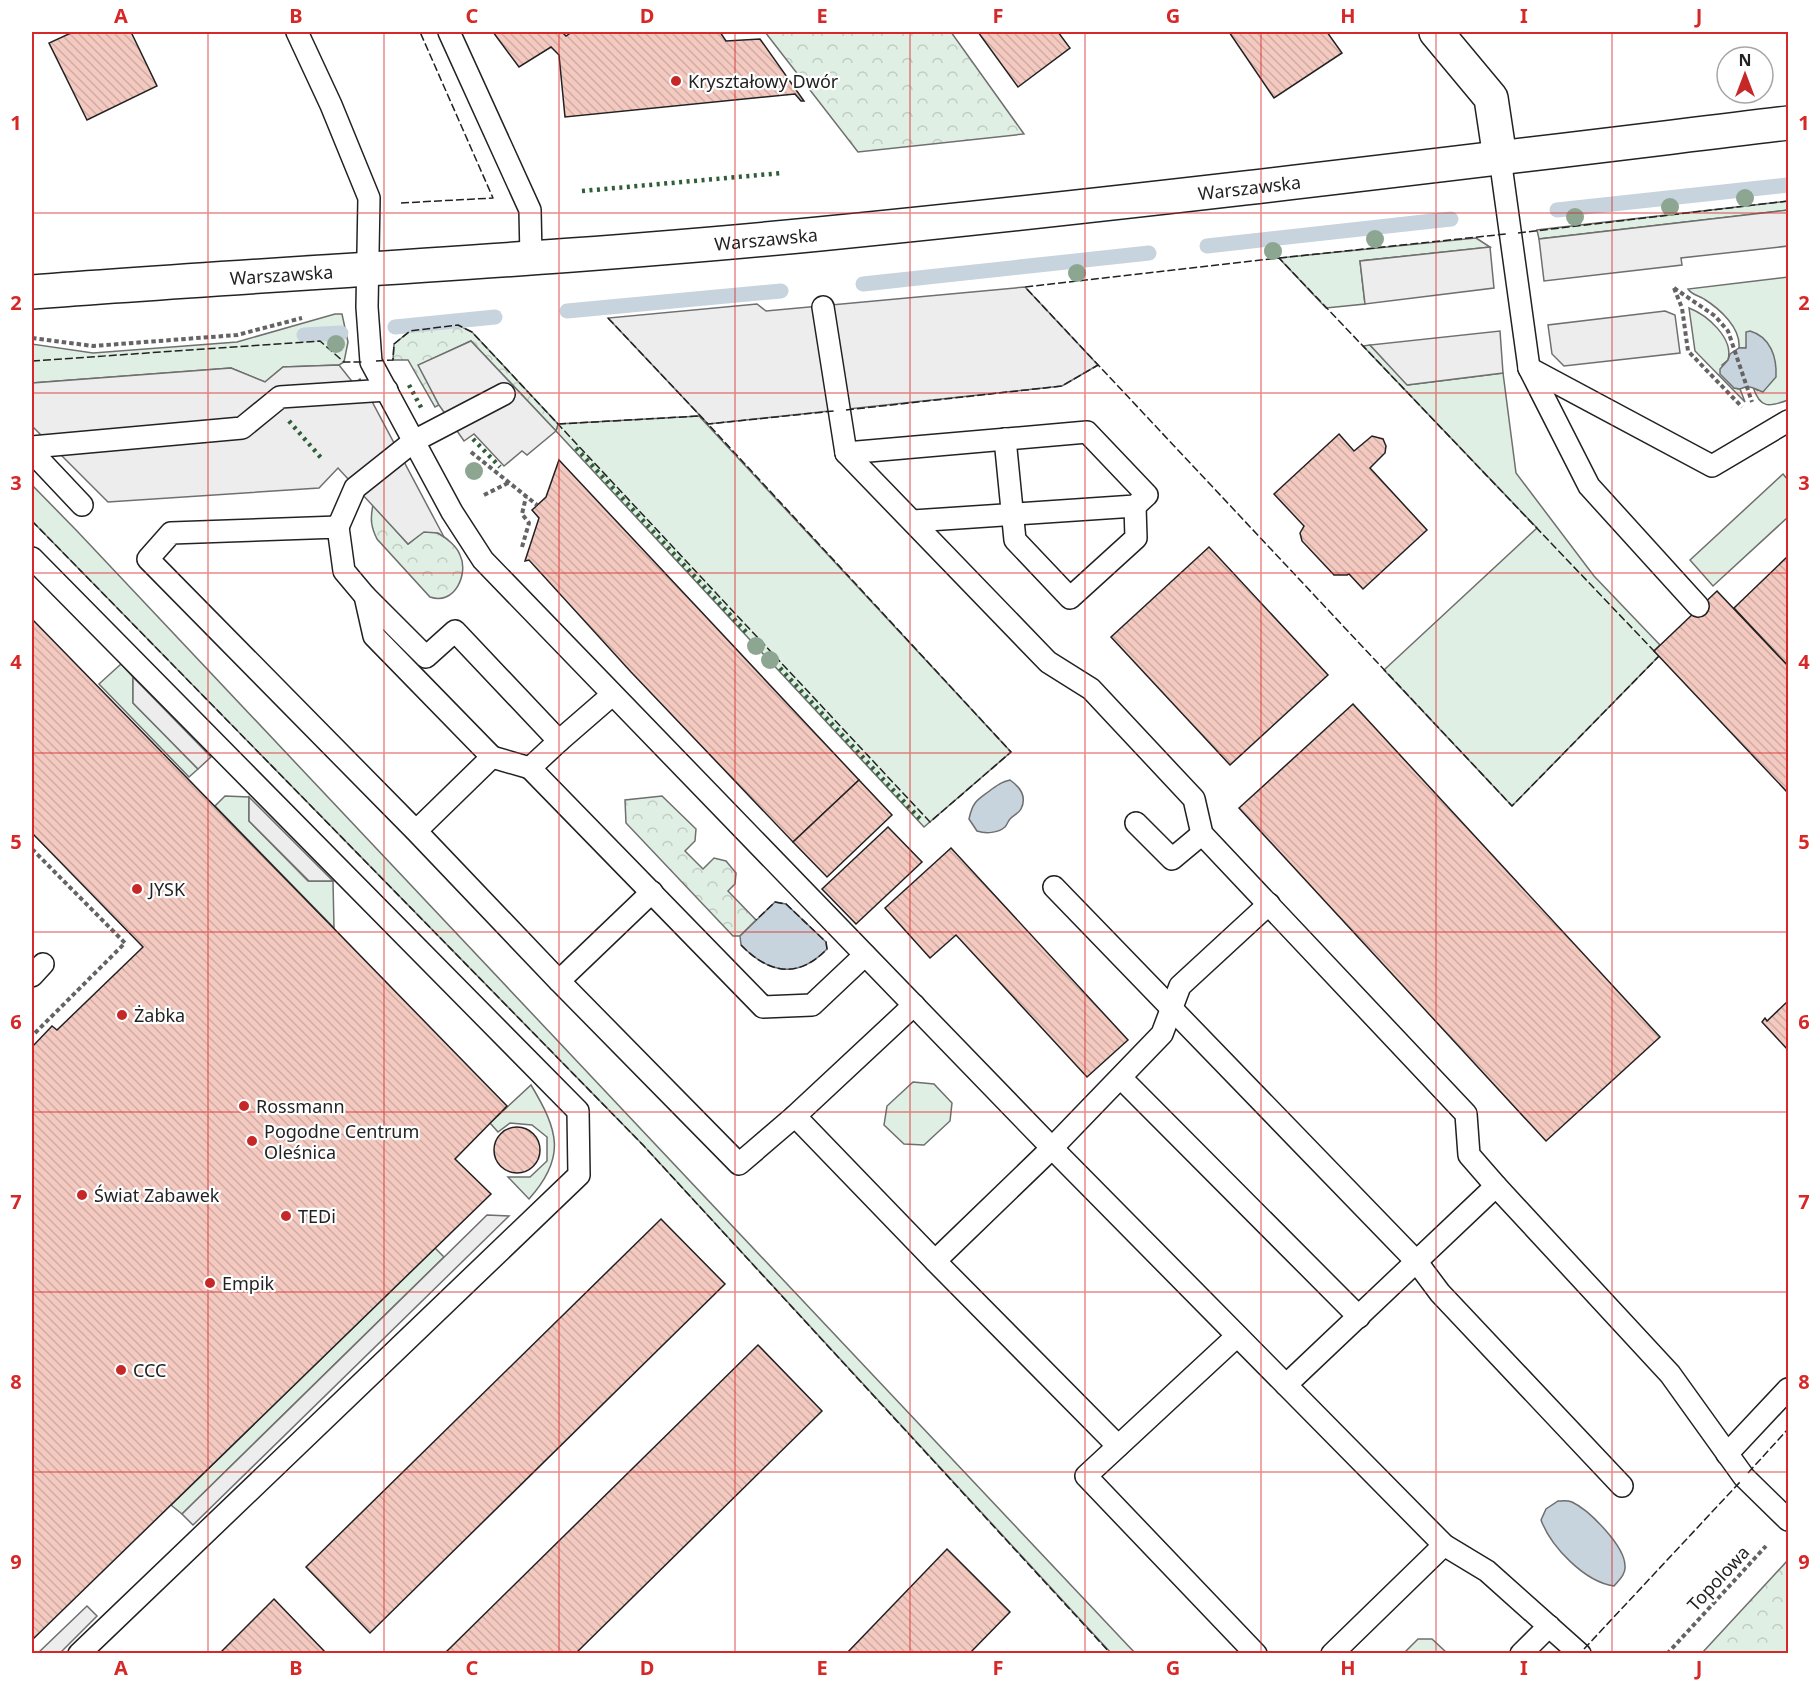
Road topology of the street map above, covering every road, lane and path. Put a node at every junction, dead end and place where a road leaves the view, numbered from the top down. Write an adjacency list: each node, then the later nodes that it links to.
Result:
1 (297, 32): 7 (lane)
2 (449, 32): 6 (lane)
3 (1436, 32): 5 (main road)
4 (1788, 123): 5 (main road, Warszawska)
5 (1500, 158): 6 (main road, Warszawska); 12 (lane)
6 (531, 257): 7 (main road, Warszawska)
7 (369, 268): 8 (main road, Warszawska); 13 (lane)
8 (32, 292)
9 (823, 307): 22 (lane)
10 (303, 317): 11 (path)
11 (32, 338)
12 (1529, 368): 17 (lane); 30 (lane)
13 (387, 390): 19 (lane); 20 (lane)
14 (504, 394): 19 (lane)
15 (1750, 397): 17 (path)
16 (1788, 421): 17 (lane)
17 (1768, 433)
18 (1005, 440): 22 (lane); 24 (lane); 25 (lane)
19 (414, 441): 27 (lane); 31 (lane)
20 (32, 447)
21 (32, 452): 23 (lane)
22 (846, 453): 26 (lane)
23 (82, 505)
24 (1135, 506): 25 (lane); 25 (lane)
25 (1012, 515): 26 (lane)
26 (913, 521): 37 (lane)
27 (338, 527): 29 (lane); 36 (lane)
28 (32, 558): 64 (lane)
29 (365, 596): 32 (lane); 33 (lane)
30 (1698, 606)
31 (612, 695): 32 (lane); 42 (lane)
32 (559, 741): 34 (lane)
33 (492, 758): 34 (lane); 36 (lane)
34 (530, 768): 40 (lane)
35 (1136, 823): 37 (lane)
36 (416, 831): 43 (lane)
37 (1202, 834): 41 (lane)
38 (32, 849): 46 (path)
39 (1054, 887): 45 (lane)
40 (652, 892): 42 (lane); 43 (lane)
41 (1269, 904): 45 (lane); 50 (lane)
42 (865, 955): 44 (lane)
43 (559, 981): 48 (lane)
44 (914, 1005): 48 (lane); 49 (lane)
45 (1171, 1010): 47 (lane); 52 (lane)
46 (32, 1036)
47 (1121, 1078): 49 (lane); 53 (lane)
48 (795, 1116): 51 (lane)
49 (1052, 1148): 51 (lane); 54 (lane)
50 (1496, 1186): 52 (lane); 58 (lane)
51 (935, 1262): 57 (lane)
52 (1416, 1262): 53 (lane); 59 (lane)
53 (1359, 1317): 55 (lane)
54 (1237, 1336): 55 (lane); 57 (lane)
55 (1286, 1385): 62 (lane)
56 (1788, 1389): 58 (lane)
57 (1118, 1446): 65 (lane)
58 (1727, 1454): 60 (lane)
59 (1622, 1486)
60 (1788, 1520)
61 (1772, 1539): 69 (path, Topolowa)
62 (1444, 1545): 63 (lane); 66 (lane)
63 (1549, 1626): 67 (lane); 68 (lane)
64 (80, 1653)
65 (1256, 1653)
66 (1332, 1653)
67 (1521, 1653)
68 (1580, 1653)
69 (1667, 1653)

